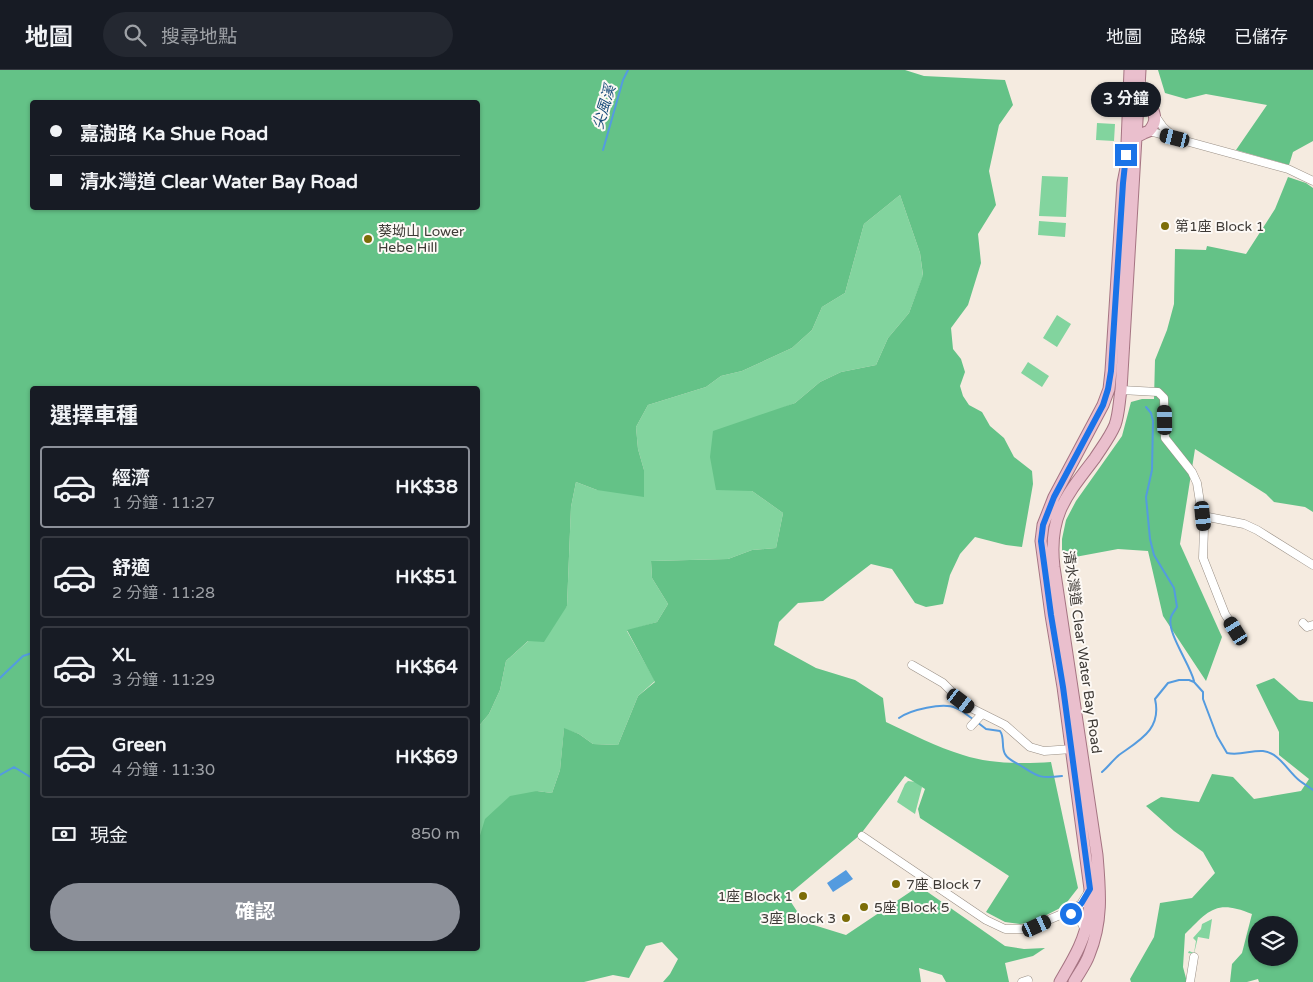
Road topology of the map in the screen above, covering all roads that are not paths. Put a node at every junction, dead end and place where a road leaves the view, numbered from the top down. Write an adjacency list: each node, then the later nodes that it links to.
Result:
1 (1130, 70): 5 (main road, 清水灣道 Clear Water Bay Road)
2 (1140, 74): 3 (main road, 清水灣道 Clear Water Bay Road); 4 (street)
3 (1137, 106): 4 (main road); 5 (main road); 7 (main road, 清水灣道 Clear Water Bay Road)
4 (1154, 112): 6 (main road); 8 (street)
5 (1128, 122): 12 (main road, 清水灣道 Clear Water Bay Road)
6 (1149, 132): 7 (main road); 8 (street)
7 (1136, 137): 10 (main road, 清水灣道 Clear Water Bay Road)
8 (1175, 138): 9 (street)
9 (1313, 182)
10 (1121, 390): 11 (main road, 清水灣道 Clear Water Bay Road); 13 (street)
11 (1117, 417): 12 (main road); 26 (main road, 清水灣道 Clear Water Bay Road)
12 (1096, 421): 19 (main road, 清水灣道 Clear Water Bay Road)
13 (1203, 516): 14 (street); 17 (street)
14 (1313, 565)
15 (1303, 623): 16 (street)
16 (1313, 625)
17 (1238, 634)
18 (912, 665): 19 (street)
19 (1072, 749): 21 (main road, 清水灣道 Clear Water Bay Road)
20 (862, 836): 22 (street)
21 (1090, 889): 22 (street); 23 (main road, 清水灣道 Clear Water Bay Road)
22 (1066, 912): 23 (street)
23 (1085, 930): 25 (main road, 清水灣道 Clear Water Bay Road)
24 (1194, 957): 27 (street)
25 (1060, 982)
26 (1074, 982)
27 (1190, 982)

